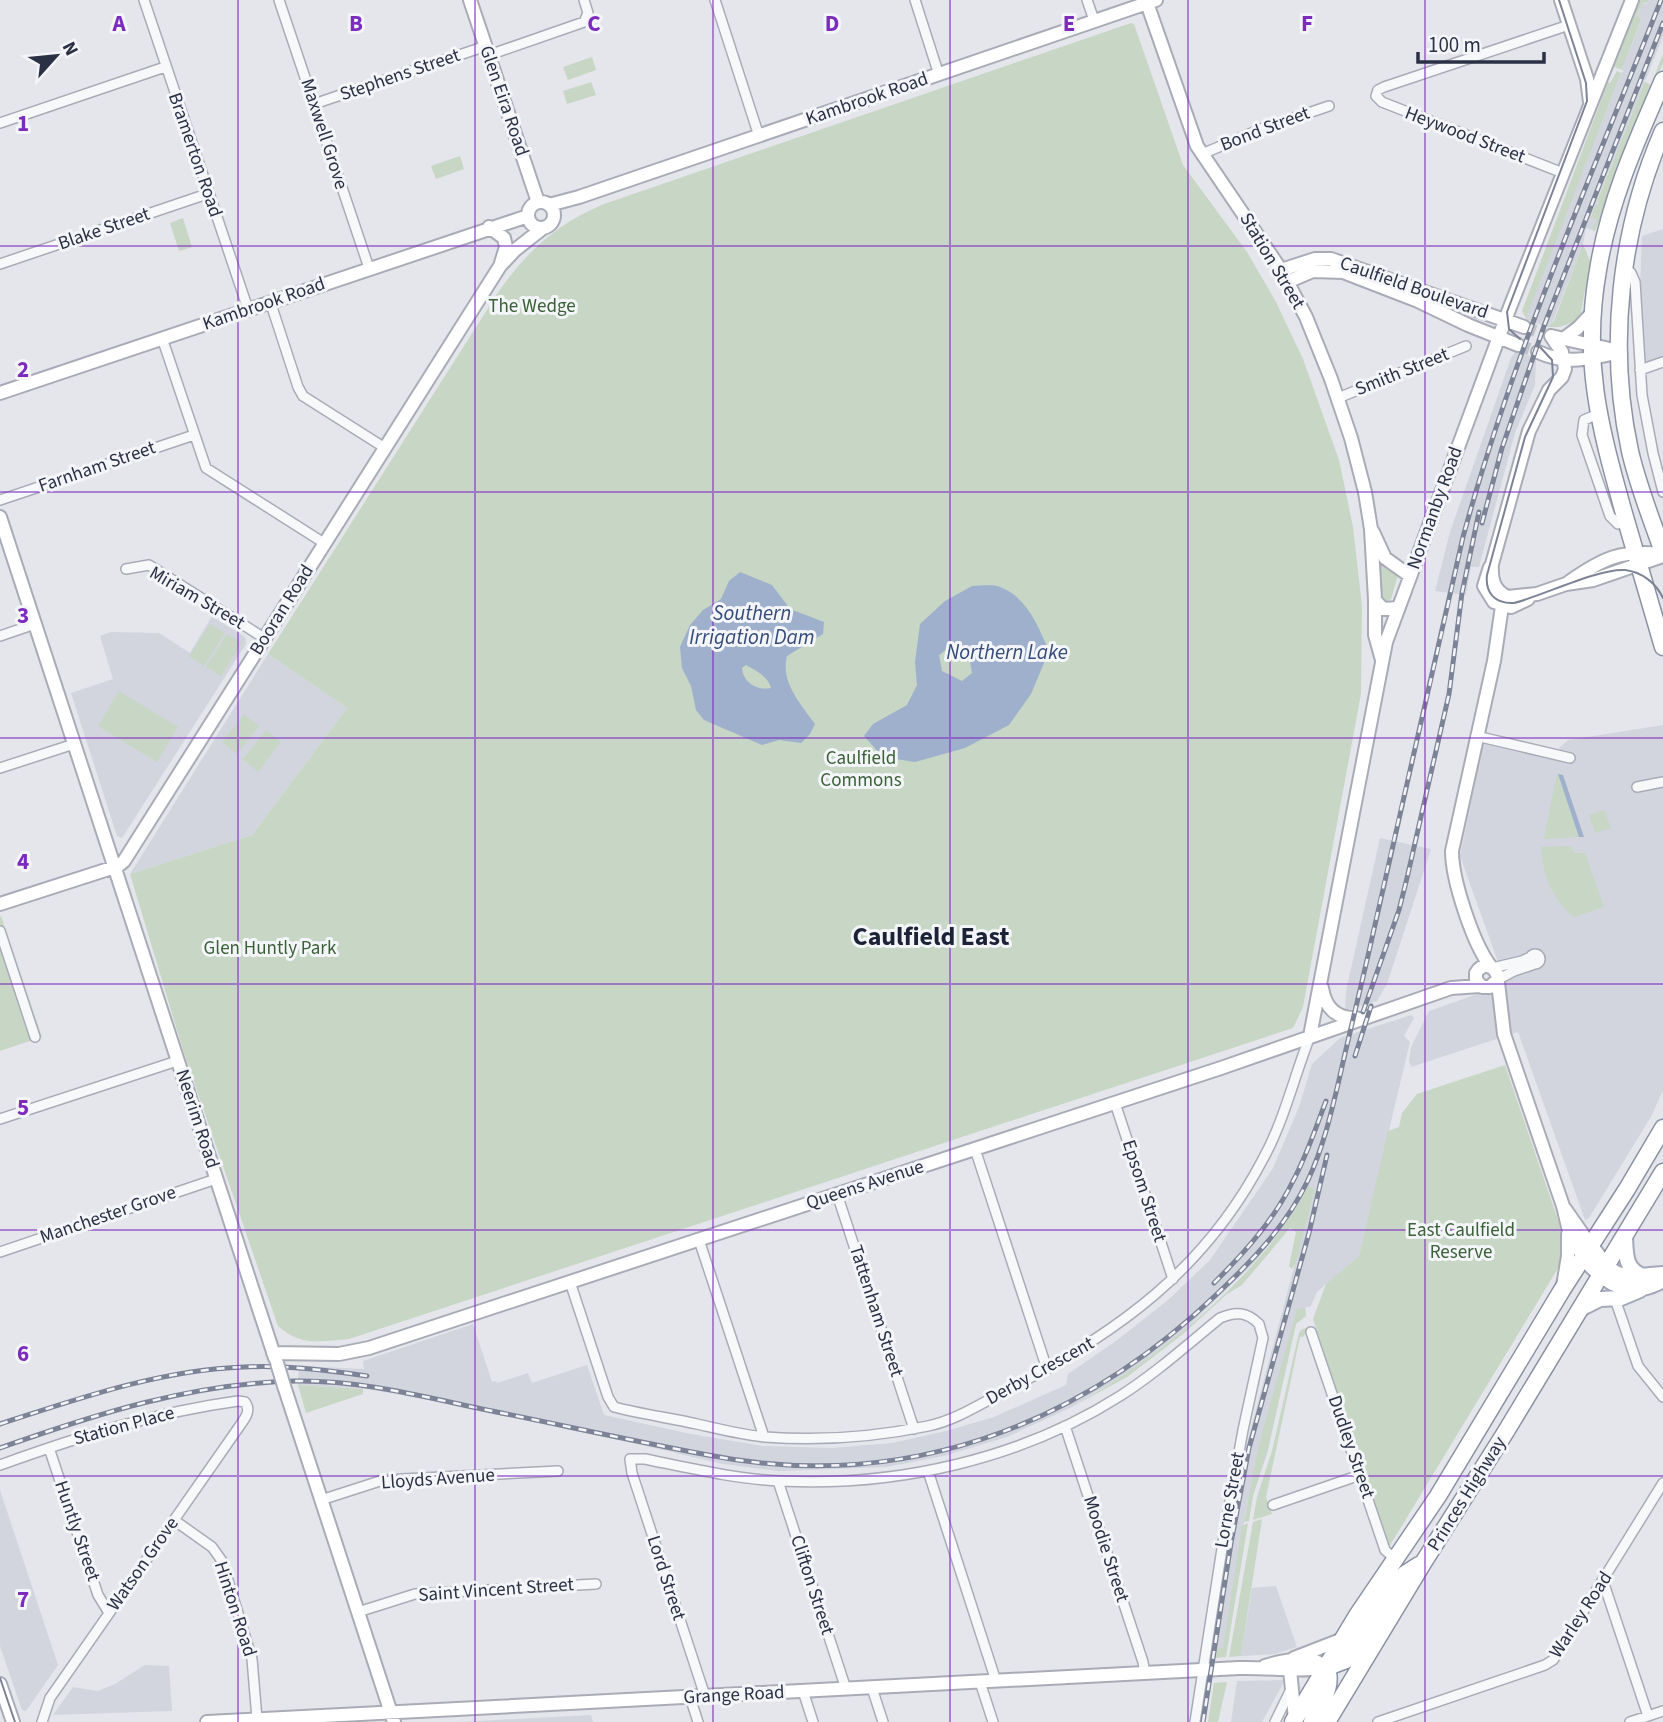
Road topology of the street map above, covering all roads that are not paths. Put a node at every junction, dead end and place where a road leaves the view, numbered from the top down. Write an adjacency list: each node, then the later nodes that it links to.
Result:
1 (144, 0): 14 (street, Bramerton Road)
2 (279, 0): 17 (street, Maxwell Grove)
3 (470, 0): 13 (street, Glen Eira Road)
4 (584, 0): 13 (street, Stephens Street)
5 (715, 0): 22 (street)
6 (915, 0): 15 (street)
7 (1087, 0): 11 (street)
8 (1561, 0): 12 (street)
9 (1632, 0): 19 (street, Normanby Road)
10 (1151, 2): 11 (street, Kambrook Road); 23 (street, Station Street)
11 (1094, 20): 15 (street, Kambrook Road)
12 (1569, 25): 19 (street); 24 (street, Heywood Street)
13 (487, 50): 17 (street, Stephens Street); 29 (street, Glen Eira Road)
14 (165, 67): 20 (street); 27 (street, Bramerton Road)
15 (939, 75): 22 (street, Kambrook Road)
16 (1663, 80): 25 (highway)
17 (314, 104): 38 (street, Maxwell Grove)
18 (1329, 106): 23 (street, Bond Street)
19 (1587, 112): 24 (street, Normanby Road)
20 (0, 123)
21 (1663, 131): 26 (highway)
22 (759, 136): 28 (street, Kambrook Road)
23 (1202, 154): 39 (street, Station Street)
24 (1563, 173): 43 (street, Normanby Road)
25 (1623, 175): 26 (highway); 42 (highway)
26 (1643, 183): 36 (highway)
27 (207, 194): 35 (street, Blake Street); 41 (street, Bramerton Road)
28 (579, 197): 29 (street, Kambrook Road); 31 (street, Kambrook Road)
29 (543, 203): 30 (street); 31 (street)
30 (528, 218): 32 (street, Kambrook Road); 33 (street); 34 (street, Booran Road)
31 (553, 218): 33 (street)
32 (489, 227): 37 (street); 38 (street, Kambrook Road)
33 (542, 228): 34 (street, Booran Road)
34 (514, 250): 37 (street, Booran Road)
35 (0, 264)
36 (1624, 266): 51 (highway); 54 (street)
37 (500, 267): 59 (street, Booran Road)
38 (369, 268): 40 (street, Kambrook Road)
39 (1284, 276): 43 (street, Caulfield Boulevard); 47 (street, Caulfield Boulevard); 57 (street, Station Street)
40 (270, 301): 41 (street, Kambrook Road); 59 (street)
41 (248, 309): 46 (street, Kambrook Road)
42 (1593, 313): 45 (street); 50 (highway)
43 (1506, 321): 44 (street); 47 (street, Normanby Road)
44 (1524, 327)
45 (1552, 336): 50 (street); 52 (street)
46 (162, 338): 56 (street, Kambrook Road); 58 (street)
47 (1499, 338): 48 (street); 70 (street, Normanby Road)
48 (1518, 345)
49 (1466, 346): 57 (street, Smith Street)
50 (1592, 351): 51 (street); 52 (street); 64 (highway)
51 (1620, 352): 62 (highway)
52 (1565, 360): 55 (street); 55 (street)
53 (1663, 362): 54 (street)
54 (1640, 370): 60 (street)
55 (1549, 390): 72 (street)
56 (0, 393)
57 (1338, 398): 65 (street, Station Street)
58 (194, 435): 61 (street, Farnham Street); 66 (street)
59 (385, 448): 66 (street, Booran Road)
60 (1662, 486)
61 (0, 500)
62 (1645, 504): 64 (highway); 67 (highway)
63 (0, 517): 74 (street, Neerim Road)
64 (1627, 521): 68 (highway)
65 (1371, 529): 70 (street, Station Street); 71 (street, Station Street)
66 (324, 543): 76 (street, Booran Road)
67 (1663, 554): 68 (street)
68 (1637, 559): 72 (street); 77 (highway)
69 (126, 569): 76 (street, Miriam Street)
70 (1410, 576): 73 (street, Normanby Road)
71 (1375, 597): 73 (street); 78 (street, Station Street)
72 (1506, 603): 79 (street)
73 (1398, 608): 78 (street, Normanby Road)
74 (35, 624): 75 (street); 80 (street, Neerim Road)
75 (0, 636)
76 (264, 638): 85 (street, Booran Road)
77 (1663, 647)
78 (1382, 661): 92 (street, Normanby Road)
79 (1476, 736): 81 (street); 87 (street)
80 (74, 744): 82 (street); 85 (street, Neerim Road)
81 (1570, 758)
82 (0, 768)
83 (1663, 782): 84 (street)
84 (1637, 787)
85 (114, 867): 86 (street, Booran Road); 99 (street, Neerim Road)
86 (0, 904)
87 (1473, 930): 90 (street); 91 (street)
88 (0, 931): 98 (street)
89 (1533, 960): 91 (street)
90 (1476, 972): 91 (street); 93 (street); 94 (street, Queens Avenue)
91 (1494, 974): 93 (street); 96 (street)
92 (1321, 981): 95 (street); 97 (street, Normanby Road)
93 (1481, 986): 94 (street, Queens Avenue); 96 (street)
94 (1451, 988): 95 (street, Queens Avenue)
95 (1365, 1017): 97 (street, Queens Avenue)
96 (1502, 1023): 107 (street)
97 (1310, 1036): 100 (street, Queens Avenue); 115 (street, Derby Crescent)
98 (35, 1037)
99 (177, 1060): 101 (street); 105 (street, Neerim Road)
100 (1115, 1103): 103 (street, Queens Avenue); 115 (street, Epsom Street)
101 (0, 1119)
102 (1663, 1128): 111 (highway, Princes Highway)
103 (975, 1149): 106 (street, Queens Avenue); 124 (street)
104 (1663, 1172): 109 (highway, Princes Highway)
105 (216, 1179): 112 (street, Manchester Grove); 123 (street, Neerim Road)
106 (837, 1194): 110 (street, Queens Avenue); 128 (street, Tattenham Street)
107 (1563, 1206): 108 (street); 111 (street)
108 (1568, 1231): 111 (street); 119 (street)
109 (1625, 1236): 113 (highway, Princes Highway); 118 (main road)
110 (699, 1240): 117 (street, Queens Avenue); 129 (street)
111 (1587, 1251): 113 (main road); 119 (highway, Princes Highway)
112 (0, 1252)
113 (1603, 1271): 118 (main road); 121 (highway, Princes Highway)
114 (1663, 1274): 118 (main road)
115 (1173, 1279): 124 (street, Derby Crescent)
116 (1663, 1280): 118 (main road)
117 (570, 1282): 123 (street, Queens Avenue); 129 (street, Derby Crescent)
118 (1644, 1282): 120 (main road)
119 (1562, 1290): 140 (highway, Princes Highway)
120 (1615, 1298): 121 (main road); 125 (street)
121 (1580, 1309): 141 (highway, Princes Highway)
122 (1311, 1332): 134 (street, Dudley Street)
123 (275, 1358): 137 (street, Neerim Road, bridge)
124 (1047, 1369): 128 (street, Derby Crescent)
125 (1663, 1397)
126 (248, 1408): 130 (street, Station Place); 139 (street, Watson Grove)
127 (1065, 1426): 133 (street); 150 (street, Lorne Street); 151 (street, Moodie Street)
128 (914, 1429): 129 (street, Derby Crescent)
129 (764, 1437)
130 (49, 1448): 131 (street, Station Place); 146 (street, Huntly Street)
131 (0, 1465)
132 (558, 1471): 137 (street, Lloyds Avenue)
133 (928, 1471): 135 (street); 152 (street)
134 (1360, 1475): 138 (street); 140 (street, Dudley Street)
135 (778, 1481): 157 (street, Clifton Street); 159 (street, Lord Street)
136 (1663, 1483): 142 (street, Warley Road)
137 (321, 1500): 145 (street, Neerim Road)
138 (1272, 1505)
139 (174, 1520): 146 (street, Watson Grove); 164 (street, Hinton Road)
140 (1395, 1559): 144 (highway, Princes Highway)
141 (1423, 1563): 144 (highway); 176 (highway, Princes Highway)
142 (1603, 1581): 162 (street); 177 (street, Warley Road)
143 (596, 1584): 145 (street, Saint Vincent Street)
144 (1380, 1593): 147 (highway, Princes Highway); 149 (highway)
145 (358, 1612): 163 (street, Neerim Road)
146 (109, 1614): 167 (street, Watson Grove)
147 (1343, 1639): 148 (street); 149 (highway, Princes Highway)
148 (1287, 1666): 149 (street, Grange Road); 150 (street, Grange Road); 155 (street)
149 (1325, 1668): 165 (highway, Princes Highway); 175 (highway)
150 (1204, 1670): 151 (street, Grange Road); 173 (street, Lorne Street)
151 (1144, 1673): 152 (street, Grange Road)
152 (996, 1681): 153 (street, Grange Road)
153 (980, 1682): 156 (street, Grange Road); 172 (street)
154 (0, 1684): 166 (street)
155 (1293, 1686): 165 (street); 174 (street)
156 (872, 1688): 157 (street, Grange Road); 171 (street)
157 (846, 1689): 158 (street, Grange Road)
158 (803, 1691): 159 (street, Grange Road); 170 (street)
159 (705, 1696): 160 (street, Grange Road)
160 (690, 1697): 163 (street, Grange Road); 169 (street)
161 (1663, 1711): 162 (street)
162 (1648, 1716): 178 (street)
163 (392, 1717): 164 (street, Grange Road)
164 (257, 1720): 168 (street, Grange Road)
165 (1294, 1721)
166 (13, 1722)
167 (42, 1722)
168 (207, 1722)
169 (698, 1722)
170 (813, 1722)
171 (883, 1722)
172 (993, 1722)
173 (1195, 1722)
174 (1275, 1722)
175 (1311, 1722)
176 (1326, 1722)
177 (1378, 1722)
178 (1630, 1722)

